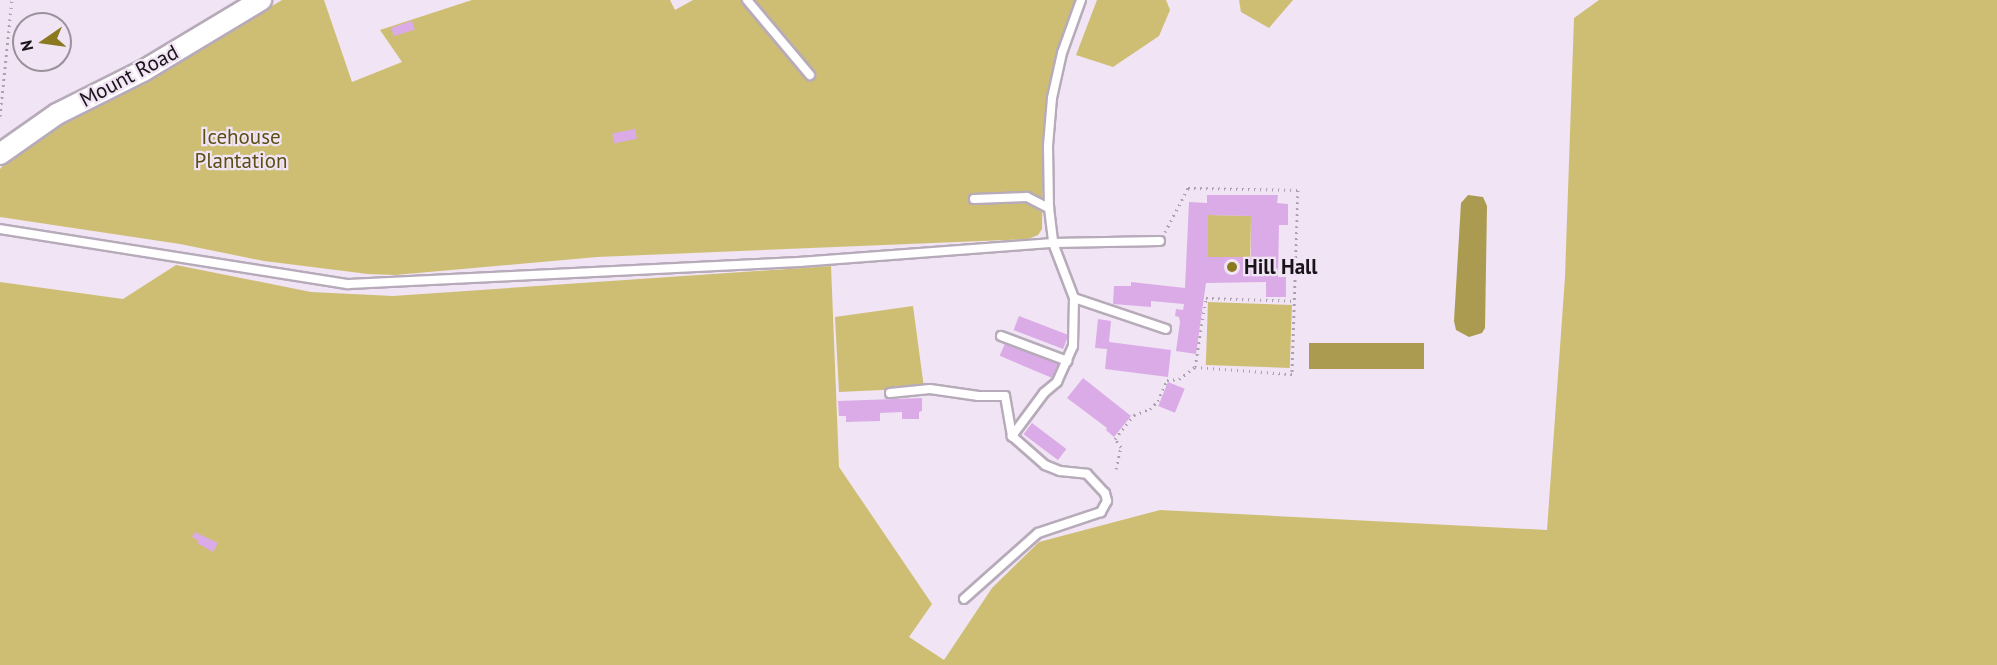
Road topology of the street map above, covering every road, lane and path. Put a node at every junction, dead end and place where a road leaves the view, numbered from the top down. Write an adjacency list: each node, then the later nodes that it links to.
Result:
1 (12, 0): 6 (path)
2 (261, 0): 7 (street, Mount Road)
3 (747, 0): 5 (lane)
4 (1081, 0): 9 (lane)
5 (810, 75)
6 (0, 116)
7 (0, 154)
8 (974, 199): 9 (lane)
9 (1049, 207): 12 (lane)
10 (0, 229): 12 (lane)
11 (1160, 242): 12 (lane); 14 (path)
12 (1053, 243): 13 (lane)
13 (1074, 298): 15 (lane); 17 (lane)
14 (1295, 301): 18 (path); 18 (path)
15 (1166, 329)
16 (1001, 336): 17 (lane)
17 (1067, 361): 20 (lane)
18 (1195, 367): 21 (path)
19 (890, 393): 20 (lane)
20 (1012, 436): 22 (lane)
21 (1116, 469)
22 (964, 599)

